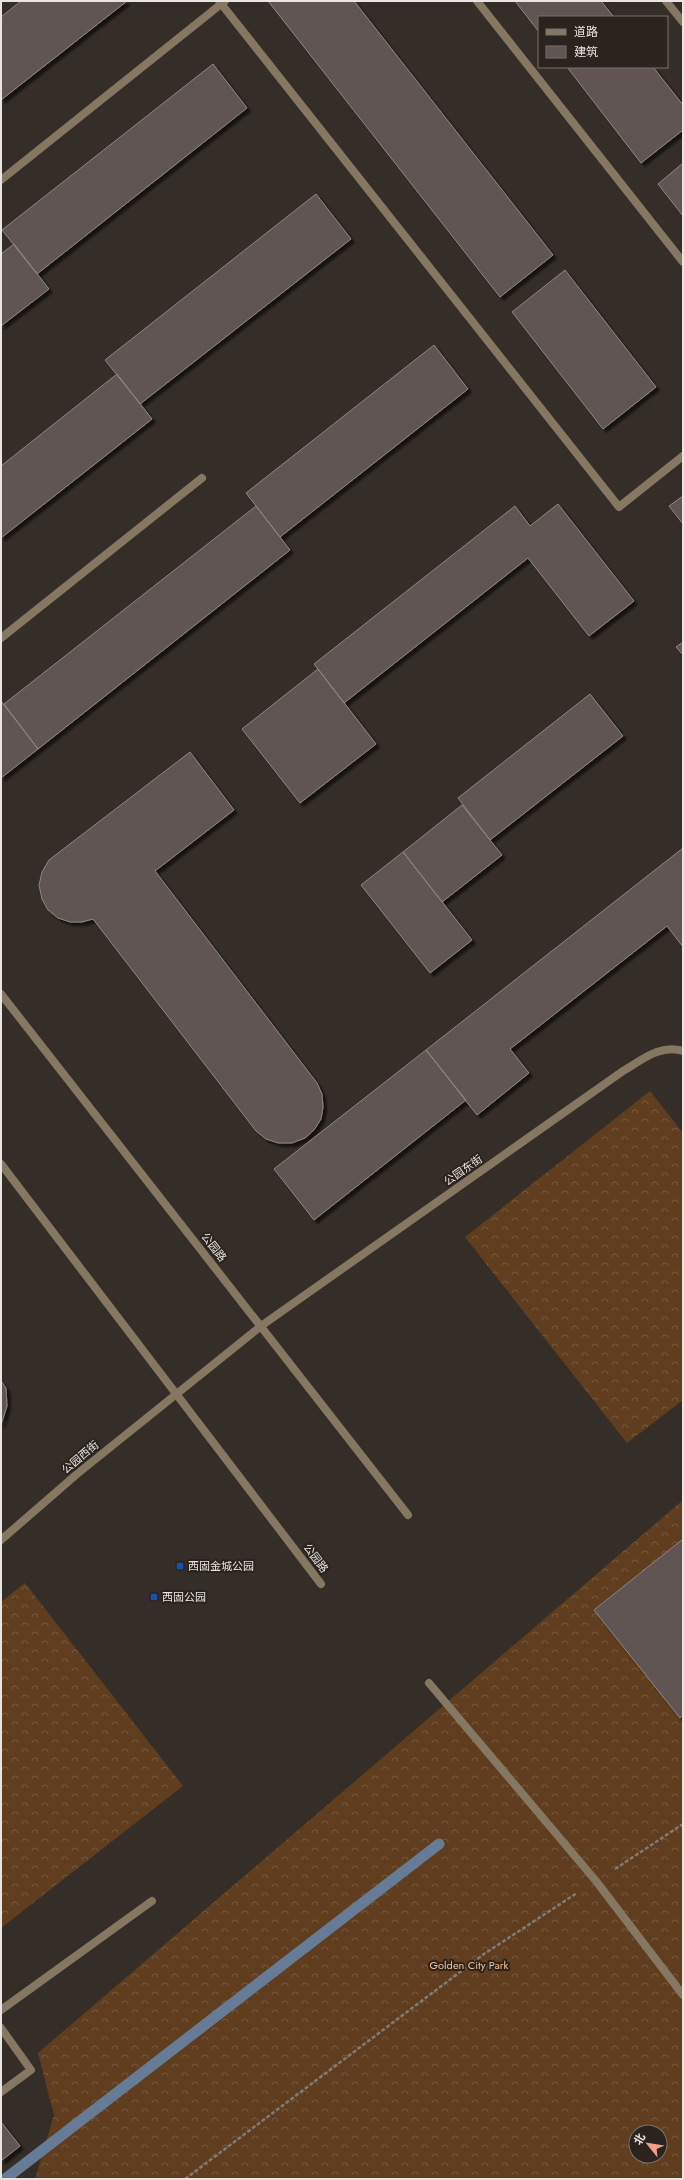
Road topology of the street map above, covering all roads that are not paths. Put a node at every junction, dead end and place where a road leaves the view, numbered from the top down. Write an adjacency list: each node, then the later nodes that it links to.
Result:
1 (477, 1): 6 (street)
2 (666, 1): 4 (street)
3 (222, 2): 5 (street); 7 (street)
4 (683, 22)
5 (1, 180)
6 (683, 262)
7 (683, 456)
8 (202, 478): 9 (street)
9 (1, 638)
10 (1, 994): 13 (street, 公园路)
11 (683, 1051): 13 (street, 公园东街)
12 (1, 1164): 14 (street, 公园路)
13 (261, 1326): 14 (street, 公园东街); 15 (street, 公园路)
14 (176, 1393): 16 (street, 公园西街); 17 (street, 公园路)
15 (408, 1515)
16 (1, 1540)
17 (321, 1584)
18 (429, 1683): 20 (street)
19 (152, 1901): 21 (street)
20 (683, 1995)
21 (1, 2010)
22 (1, 2028): 23 (street)
23 (1, 2092)

